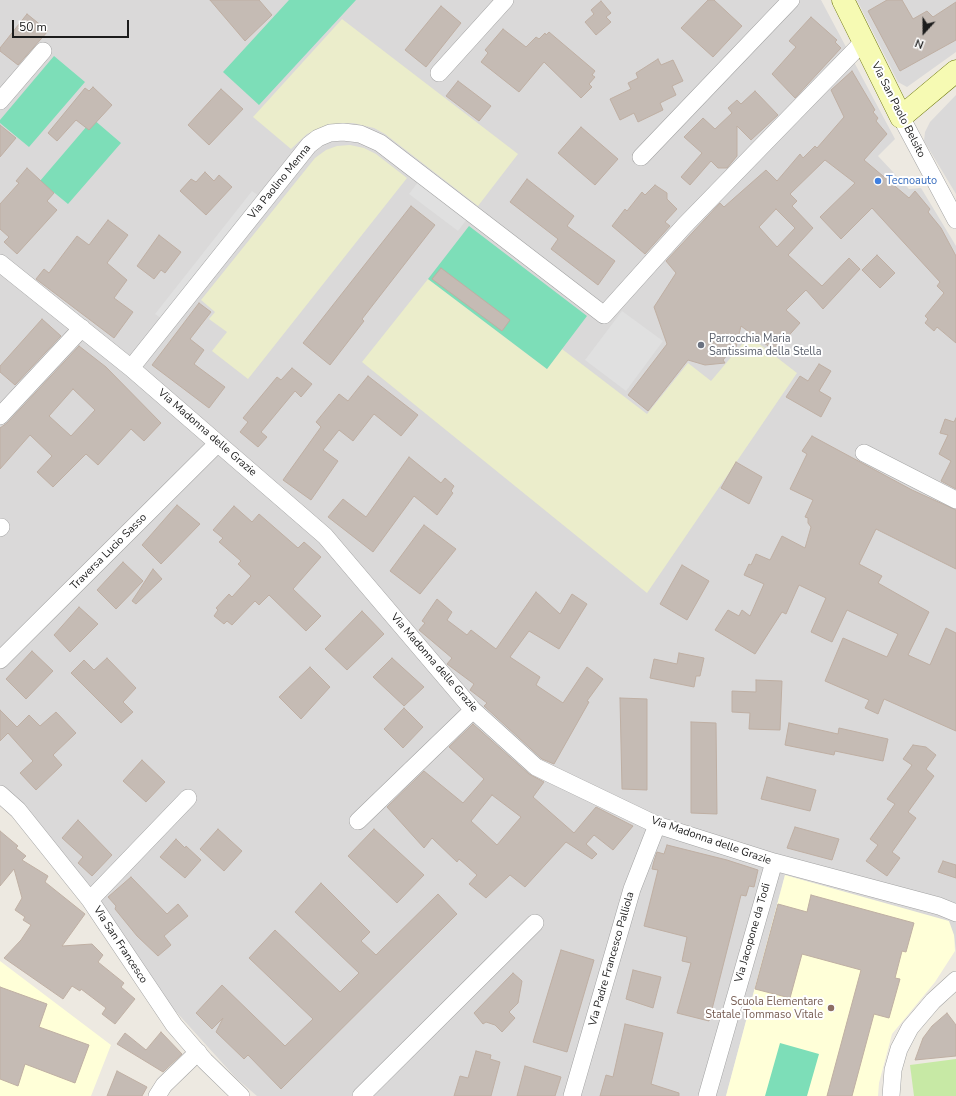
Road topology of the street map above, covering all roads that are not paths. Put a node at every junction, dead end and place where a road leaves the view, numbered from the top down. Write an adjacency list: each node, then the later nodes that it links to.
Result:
1 (505, 0): 7 (street)
2 (791, 0): 10 (street)
3 (843, 0): 4 (main road, Via San Paolo Belsito)
4 (863, 42): 9 (main road, Via San Paolo Belsito); 14 (street, Via Paolino Menna)
5 (43, 51): 8 (street)
6 (956, 71): 9 (main road)
7 (439, 73)
8 (0, 101)
9 (901, 117): 11 (street, Via San Paolo Belsito)
10 (641, 157)
11 (956, 220)
12 (0, 263): 13 (street, Via Madonna delle Grazie)
13 (82, 328): 14 (street, Via Madonna delle Grazie); 15 (street)
14 (131, 368): 16 (street, Via Madonna delle Grazie)
15 (0, 416)
16 (218, 443): 19 (street, Traversa Lucio Sasso); 20 (street, Via Madonna delle Grazie)
17 (864, 453): 18 (street)
18 (956, 500)
19 (0, 660)
20 (473, 710): 23 (street); 24 (street, Via Madonna delle Grazie)
21 (0, 794): 26 (street, Via San Francesco)
22 (188, 798): 26 (street)
23 (358, 821)
24 (657, 825): 25 (street, Via Madonna delle Grazie); 34 (street, Via Padre Francesco Palliola)
25 (774, 862): 27 (street, Via Madonna delle Grazie); 35 (street, Via Jacopone da Todi)
26 (90, 900): 30 (street, Via San Francesco)
27 (956, 913)
28 (535, 923): 33 (street)
29 (956, 980): 36 (street)
30 (198, 1052): 31 (street); 32 (street, Via San Francesco)
31 (157, 1096)
32 (241, 1096)
33 (360, 1096)
34 (572, 1096)
35 (707, 1096)
36 (891, 1096)

